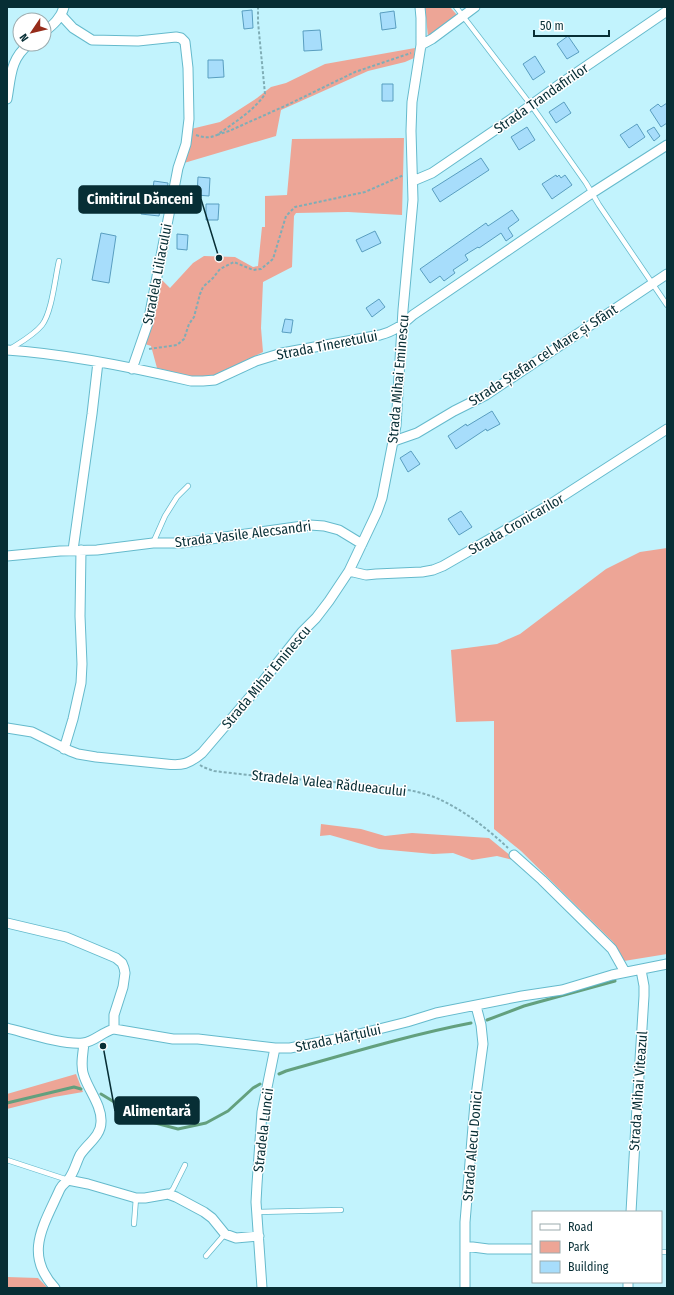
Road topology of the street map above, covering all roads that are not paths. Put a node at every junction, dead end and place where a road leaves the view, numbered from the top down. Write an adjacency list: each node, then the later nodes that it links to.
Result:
1 (420, 7): 8 (street, Strada Mihai Eminescu)
2 (456, 7): 6 (lane)
3 (475, 7): 6 (street)
4 (63, 11): 7 (street); 22 (street, Stradela Liliacului)
5 (667, 11): 11 (street, Strada Trandafirilor)
6 (463, 15): 8 (street); 11 (lane)
7 (52, 25)
8 (420, 48): 13 (street, Strada Mihai Eminescu)
9 (22, 52): 10 (street)
10 (7, 100)
11 (531, 105): 13 (street, Strada Trandafirilor); 14 (lane)
12 (667, 145): 14 (street, Strada Tineretului)
13 (413, 177): 19 (street, Strada Mihai Eminescu)
14 (592, 193): 17 (lane); 19 (street, Strada Tineretului)
15 (59, 261): 20 (lane, Strada Tineretului)
16 (667, 274): 17 (street, Strada Ștefan cel Mare și Sfânt)
17 (652, 283): 18 (lane); 24 (street, Strada Ștefan cel Mare și Sfânt)
18 (667, 305)
19 (402, 324): 22 (street, Strada Tineretului); 24 (street, Strada Mihai Eminescu)
20 (8, 350): 21 (street, Strada Tineretului)
21 (98, 362): 22 (street, Strada Tineretului); 28 (street)
22 (132, 368)
23 (667, 429): 30 (street, Strada Cronicarilor)
24 (394, 441): 27 (street, Strada Mihai Eminescu)
25 (188, 486): 26 (lane)
26 (153, 543): 27 (street, Strada Vasile Alecsandri); 28 (street, Strada Vasile Alecsandri)
27 (362, 544): 30 (street, Strada Mihai Eminescu)
28 (77, 550): 29 (street, Strada Vasile Alecsandri); 32 (street)
29 (7, 556)
30 (350, 571): 32 (street, Strada Mihai Eminescu)
31 (7, 728): 32 (street)
32 (64, 748)
33 (514, 855): 37 (street)
34 (7, 923): 40 (street)
35 (667, 964): 36 (street, Strada Hârțului)
36 (641, 970): 37 (street, Strada Hârțului); 49 (street, Strada Mihai Viteazul)
37 (625, 972): 38 (street, Strada Hârțului)
38 (476, 1006): 42 (street, Strada Hârțului); 54 (street, Strada Alecu Donici)
39 (7, 1028): 41 (street)
40 (114, 1029): 41 (street); 42 (street, Strada Hârțului)
41 (84, 1043): 45 (street)
42 (275, 1048): 50 (street, Stradela Luncii)
43 (7, 1160): 45 (lane)
44 (185, 1165): 46 (lane)
45 (68, 1180): 47 (street); 57 (street)
46 (168, 1194): 47 (street); 52 (street)
47 (136, 1198): 51 (lane)
48 (341, 1210): 50 (lane)
49 (631, 1211)
50 (257, 1212): 53 (street, Stradela Luncii)
51 (134, 1224)
52 (225, 1234): 53 (street); 56 (lane)
53 (259, 1236): 58 (street, Stradela Luncii)
54 (465, 1246): 55 (street); 59 (street, Strada Alecu Donici)
55 (532, 1249)
56 (206, 1256)
57 (55, 1288)
58 (262, 1288)
59 (465, 1288)

